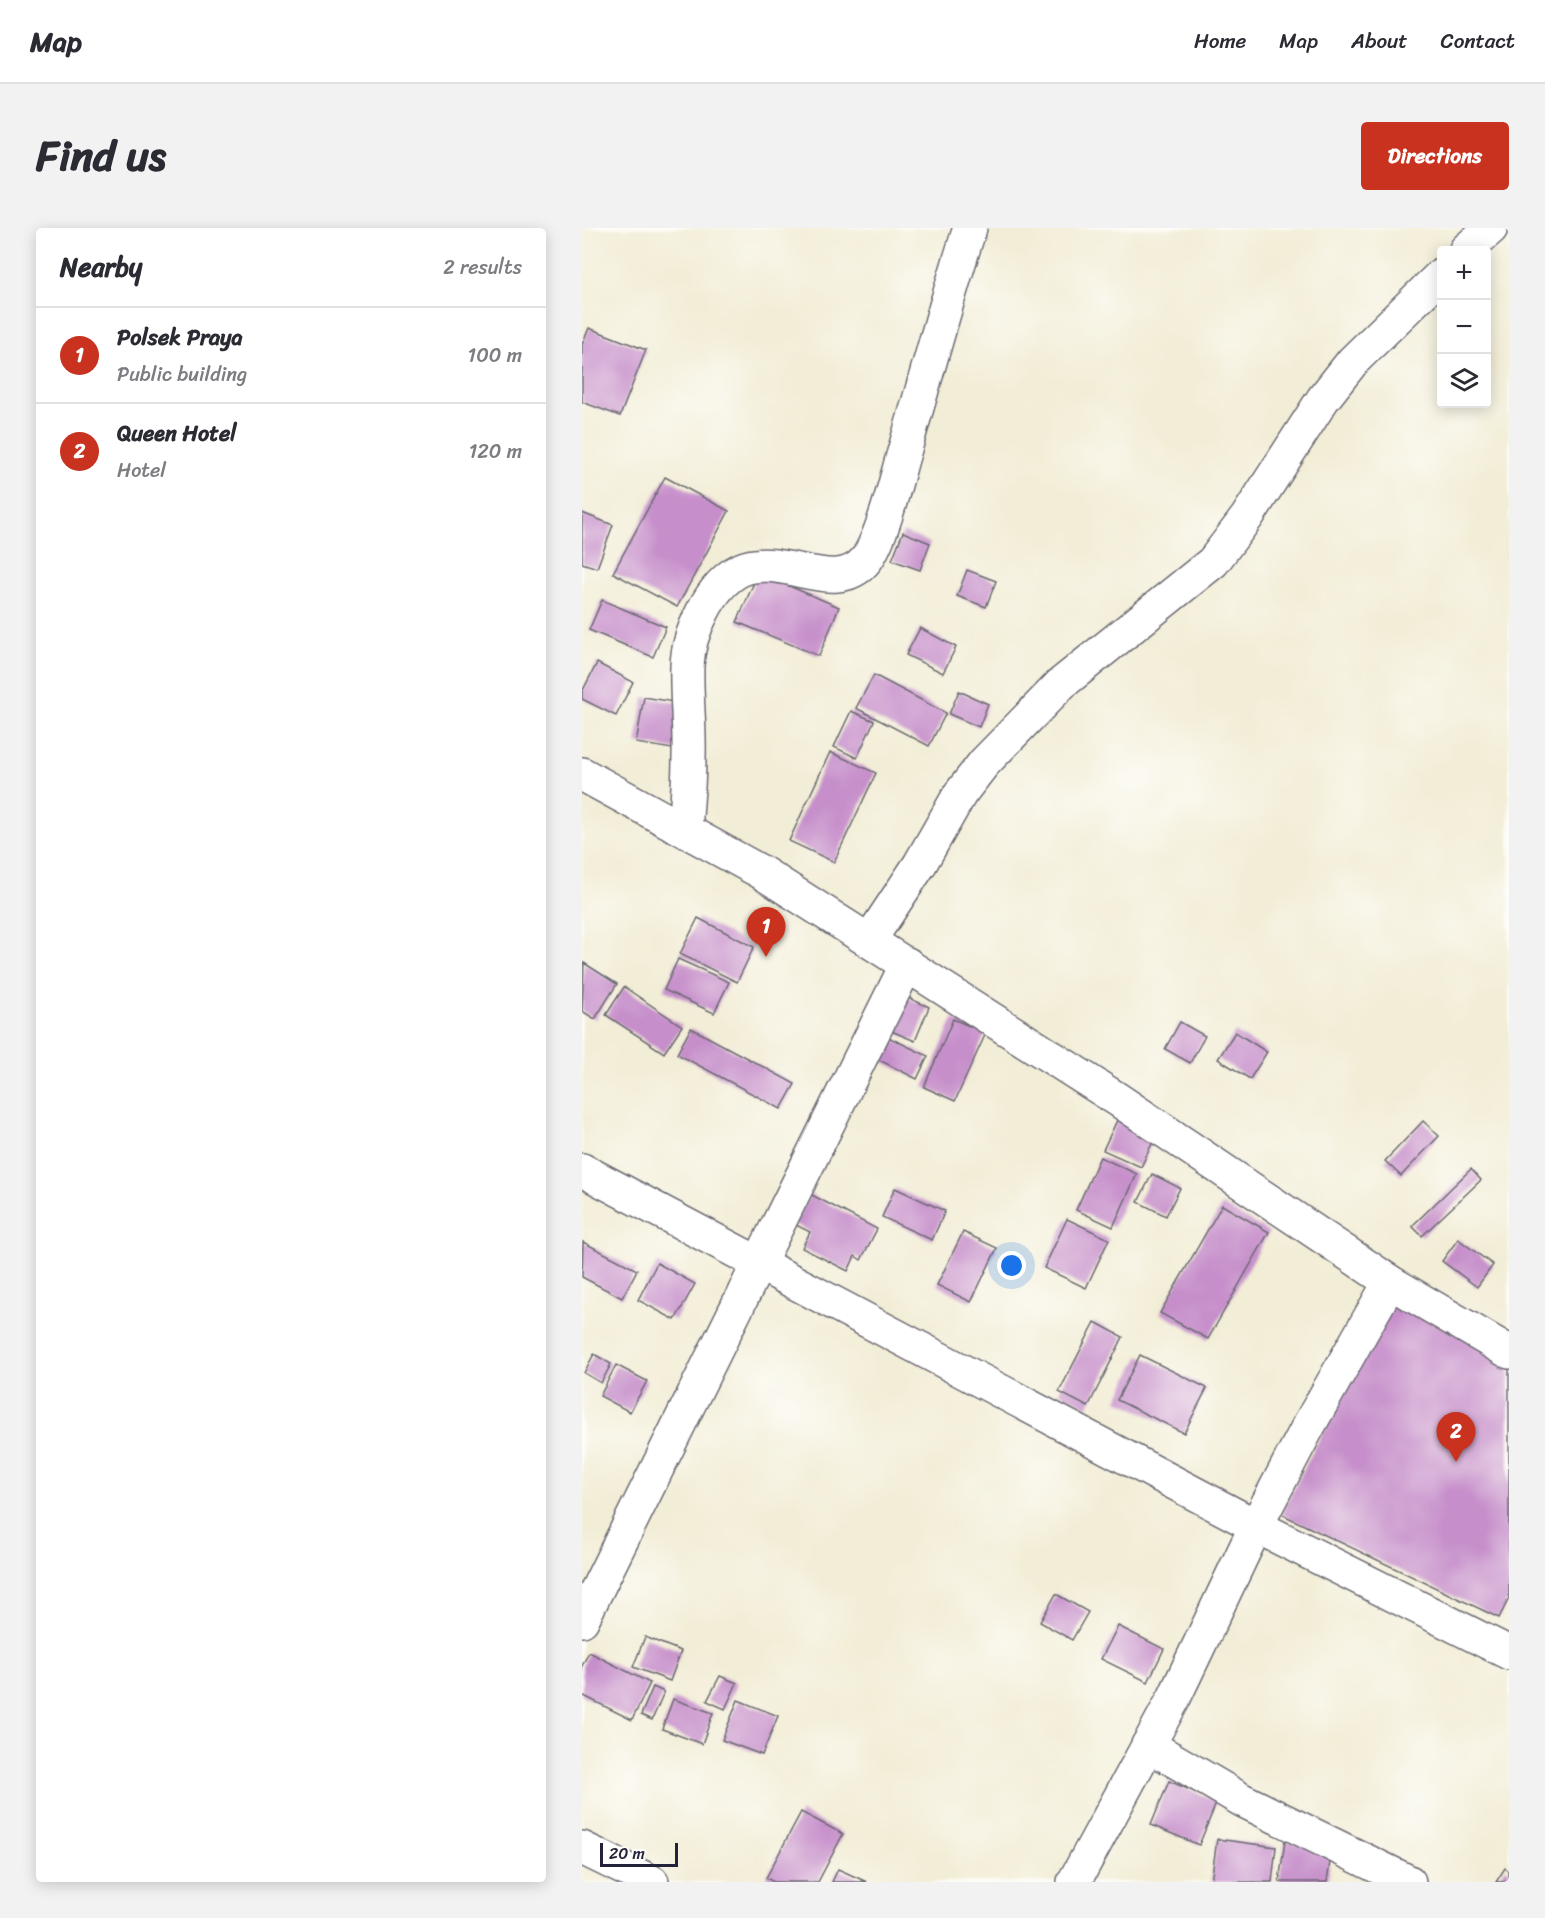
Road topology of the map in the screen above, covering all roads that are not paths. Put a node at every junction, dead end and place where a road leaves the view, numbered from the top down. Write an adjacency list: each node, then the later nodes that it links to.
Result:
1 (970, 228): 6 (street)
2 (1491, 228): 3 (street)
3 (1471, 246)
4 (1437, 279): 7 (street)
5 (582, 774): 6 (street)
6 (685, 829): 7 (street)
7 (869, 941): 8 (street)
8 (907, 964): 10 (street); 11 (street)
9 (582, 1170): 10 (street)
10 (758, 1261): 13 (street); 14 (street)
11 (1390, 1282): 12 (street); 13 (street)
12 (1509, 1352)
13 (1256, 1526): 15 (street); 16 (street)
14 (582, 1620)
15 (1509, 1653)
16 (1148, 1745): 19 (street); 20 (street)
17 (582, 1848): 18 (street)
18 (652, 1882)
19 (1074, 1882)
20 (1409, 1882)

